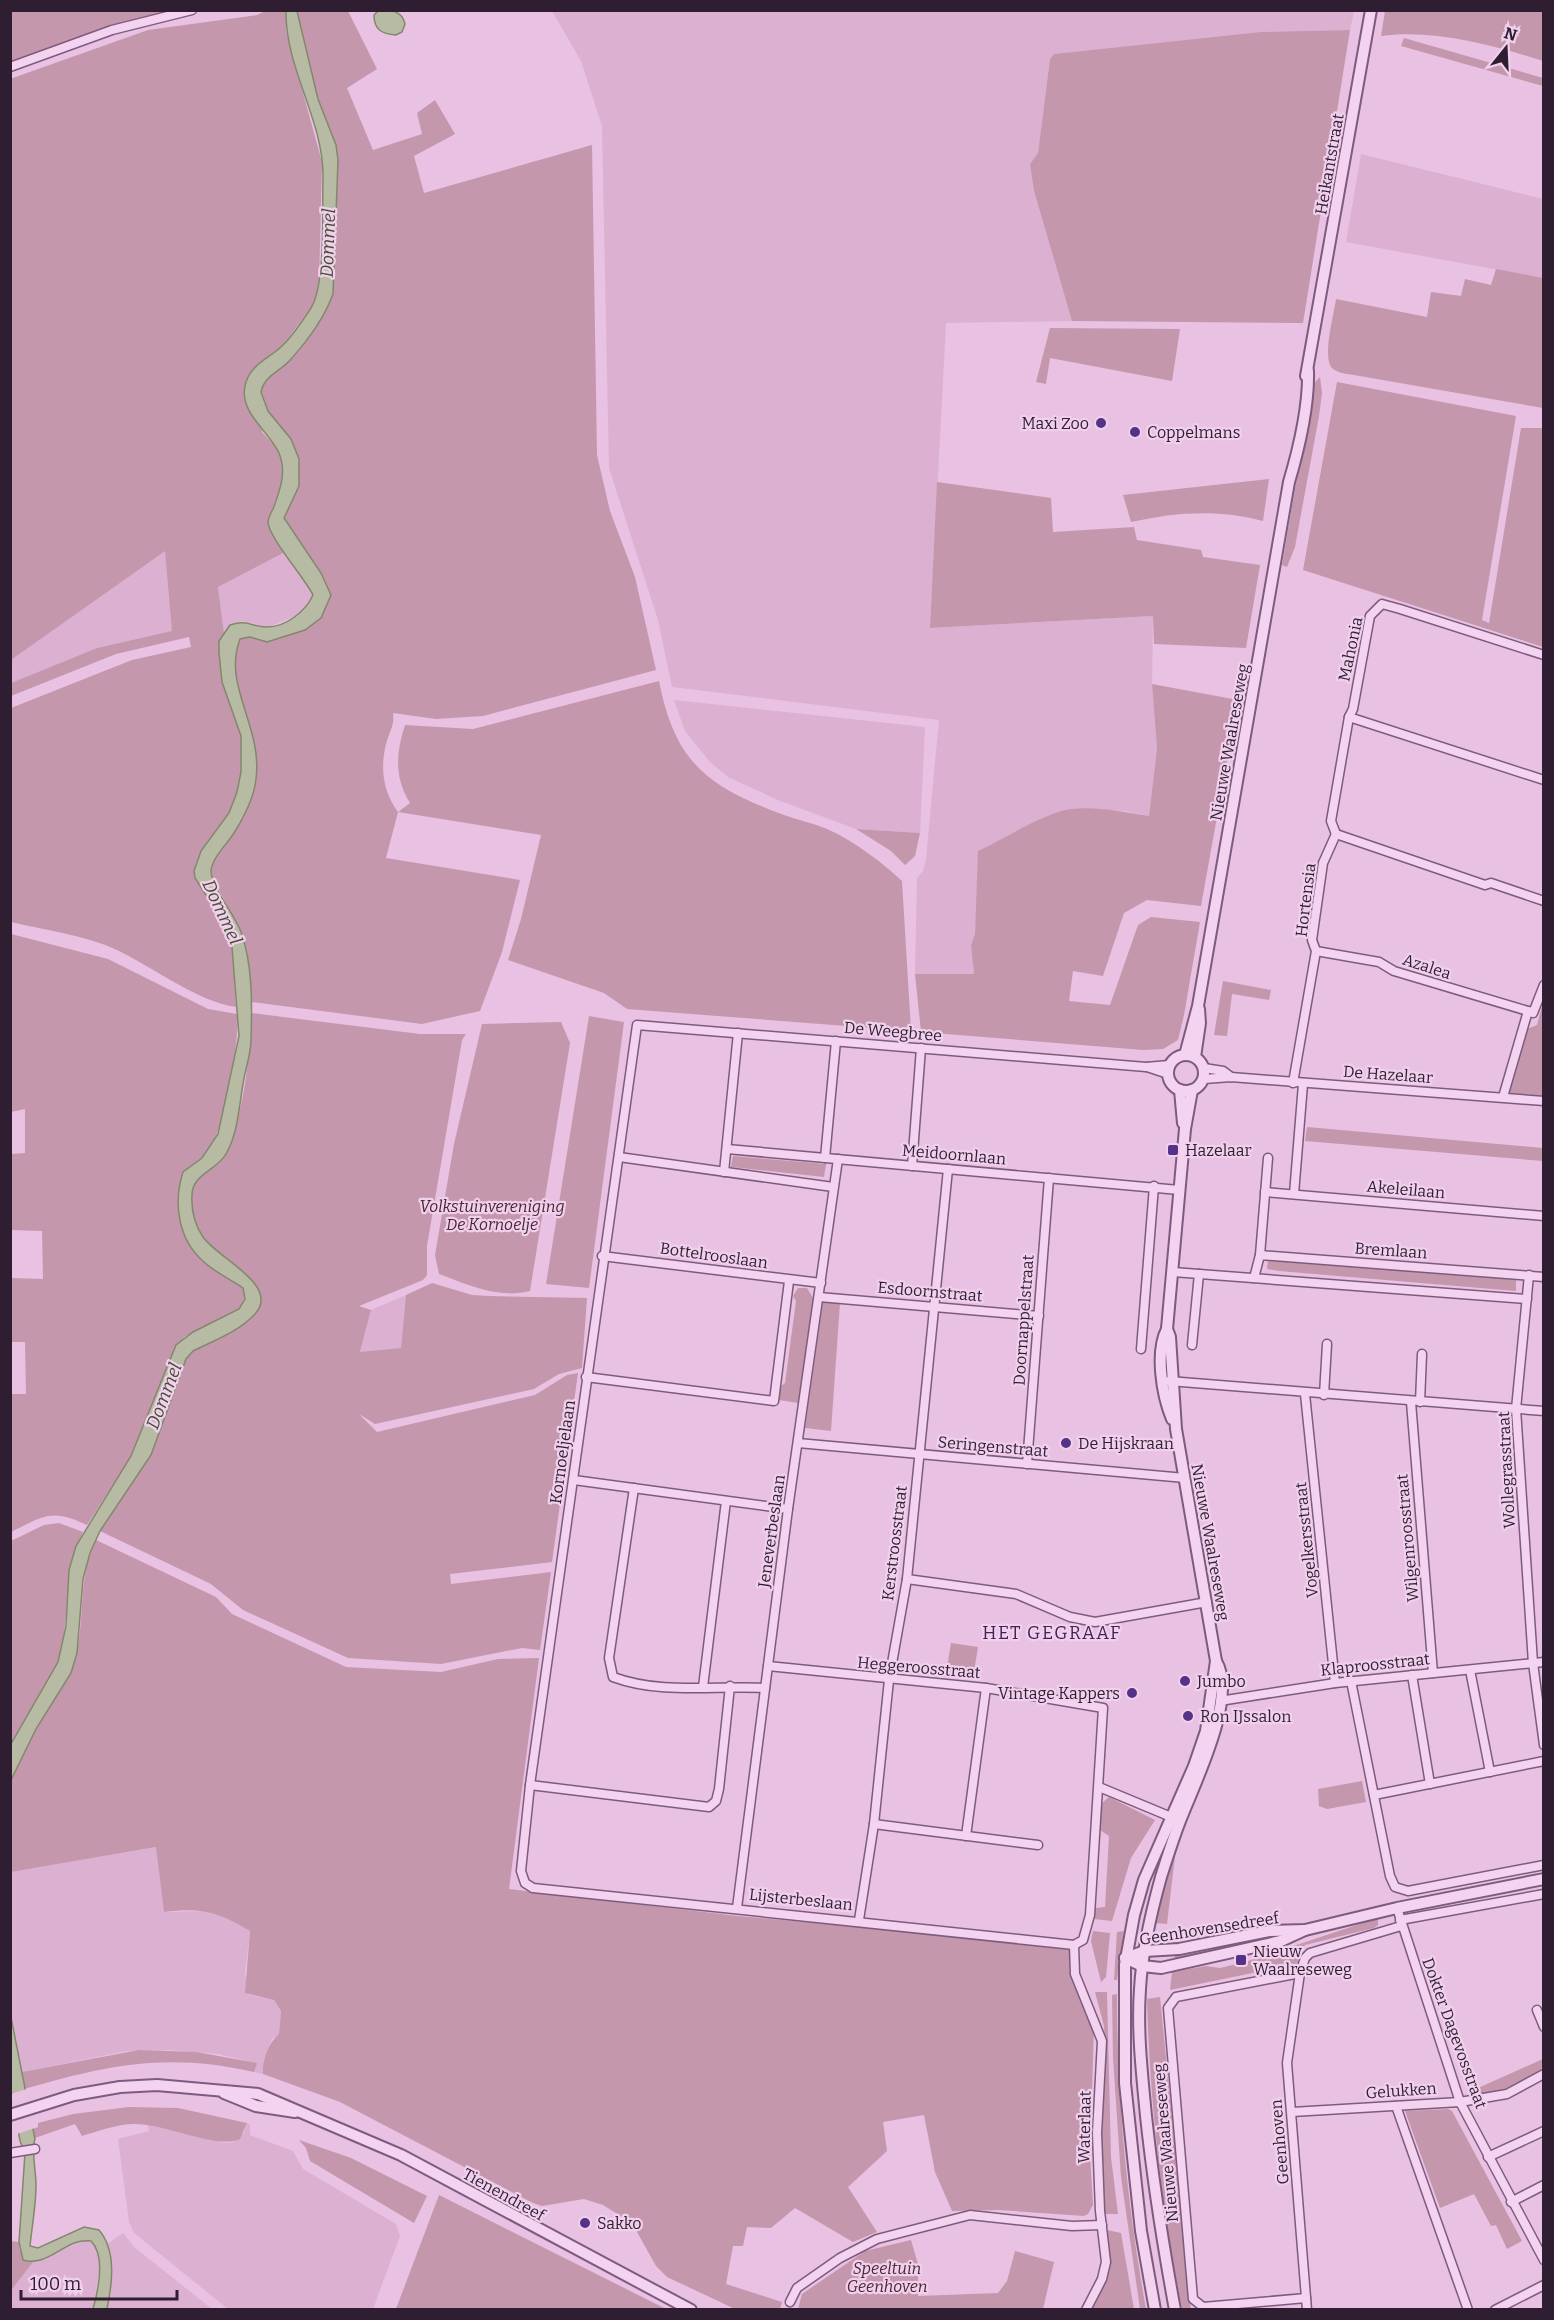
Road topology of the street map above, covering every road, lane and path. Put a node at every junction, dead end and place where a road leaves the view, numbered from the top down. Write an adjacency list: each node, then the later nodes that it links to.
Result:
1 (192, 10): 3 (street)
2 (1371, 10): 4 (street, Heikantstraat)
3 (10, 67)
4 (1316, 322): 17 (street, Nieuwe Waalreseweg)
5 (1544, 655): 6 (street, Mahonia)
6 (1349, 717): 7 (street); 8 (street, Mahonia)
7 (1544, 780)
8 (1335, 834): 9 (street); 10 (street, Hortensia)
9 (1544, 901)
10 (1316, 951): 12 (street, Azalea); 20 (street, Hortensia)
11 (1544, 986): 12 (street)
12 (1528, 1011): 24 (street)
13 (637, 1025): 14 (street, De Weegbree); 28 (street, Kornoeljelaan)
14 (738, 1033): 15 (street, De Weegbree); 27 (street)
15 (836, 1041): 16 (street, De Weegbree); 29 (street)
16 (921, 1048): 18 (street, De Weegbree); 32 (street)
17 (1190, 1056): 18 (street); 19 (street)
18 (1169, 1069): 22 (street)
19 (1204, 1074): 20 (street, De Hazelaar); 23 (street)
20 (1293, 1083): 21 (street, De Hazelaar)
21 (1303, 1084): 24 (street, De Hazelaar); 40 (street)
22 (1180, 1090): 23 (street); 26 (street, Nieuwe Waalreseweg)
23 (1192, 1090): 26 (street, Nieuwe Waalreseweg)
24 (1503, 1097): 25 (street, De Hazelaar)
25 (1544, 1101)
26 (1185, 1129): 38 (street, Nieuwe Waalreseweg)
27 (727, 1149): 29 (street, Meidoornlaan); 34 (street)
28 (619, 1158): 34 (street); 43 (street, Kornoeljelaan)
29 (825, 1158): 31 (street, Meidoornlaan)
30 (1268, 1158): 39 (street)
31 (838, 1159): 32 (street, Meidoornlaan); 37 (street, Jeneverbeslaan)
32 (912, 1166): 33 (street, Meidoornlaan)
33 (948, 1169): 35 (street, Meidoornlaan); 53 (street, Kerstroosstraat)
34 (724, 1172): 37 (street)
35 (1049, 1178): 36 (street, Meidoornlaan); 54 (street, Doornappelstraat)
36 (1154, 1186): 38 (street, Meidoornlaan); 57 (street)
37 (833, 1187): 50 (street, Jeneverbeslaan)
38 (1179, 1190): 44 (street, Nieuwe Waalreseweg)
39 (1265, 1191): 40 (street, Akeleilaan); 42 (street)
40 (1294, 1194): 41 (street, Akeleilaan)
41 (1544, 1216)
42 (1260, 1255): 46 (street, Bremlaan); 48 (street)
43 (602, 1256): 49 (street, Bottelrooslaan); 59 (street, Kornoeljelaan)
44 (1173, 1272): 45 (street); 60 (street, Nieuwe Waalreseweg)
45 (1199, 1274): 48 (street); 56 (street)
46 (1529, 1275): 47 (street, Bremlaan); 52 (street, Wollegrasstraat)
47 (1544, 1277)
48 (1254, 1278): 52 (street)
49 (789, 1281): 50 (street, Bottelrooslaan); 59 (street)
50 (821, 1283): 51 (street, Jeneverbeslaan)
51 (819, 1297): 53 (street, Esdoornstraat); 66 (street, Jeneverbeslaan)
52 (1527, 1299): 64 (street, Wollegrasstraat)
53 (933, 1307): 54 (street, Esdoornstraat); 67 (street, Kerstroosstraat)
54 (1039, 1316): 68 (street, Doornappelstraat)
55 (1328, 1344): 62 (street)
56 (1192, 1346)
57 (1141, 1349)
58 (1422, 1354): 63 (street, Wilgenroosstraat)
59 (586, 1377): 70 (street, Kornoeljelaan)
60 (1167, 1382): 61 (street); 69 (street, Nieuwe Waalreseweg)
61 (1305, 1394): 62 (street); 84 (street, Vogelkersstraat)
62 (1324, 1395): 63 (street)
63 (1415, 1402): 64 (street); 80 (street, Wilgenroosstraat)
64 (1516, 1409): 65 (street); 77 (street, Wollegrasstraat)
65 (1544, 1411)
66 (798, 1443): 67 (street, Seringenstraat); 73 (street, Jeneverbeslaan)
67 (921, 1455): 68 (street, Seringenstraat); 74 (street, Kerstroosstraat)
68 (1027, 1464): 69 (street, Seringenstraat)
69 (1185, 1478): 75 (street, Nieuwe Waalreseweg)
70 (574, 1480): 71 (street); 94 (street, Kornoeljelaan)
71 (634, 1488): 72 (street); 86 (street)
72 (726, 1501): 73 (street); 86 (street)
73 (788, 1509): 78 (street, Jeneverbeslaan)
74 (907, 1579): 75 (street); 82 (street, Kerstroosstraat)
75 (1207, 1602): 89 (street, Nieuwe Waalreseweg)
76 (1544, 1662): 77 (street, Klaproosstraat)
77 (1533, 1663): 79 (street, Klaproosstraat); 90 (street, Wollegrasstraat)
78 (768, 1666): 82 (street, Heggeroosstraat); 87 (street, Jeneverbeslaan)
79 (1470, 1670): 80 (street, Klaproosstraat); 92 (street)
80 (1433, 1673): 81 (street, Klaproosstraat)
81 (1412, 1675): 83 (street, Klaproosstraat); 93 (street)
82 (890, 1680): 88 (street, Heggeroosstraat); 98 (street, Kerstroosstraat)
83 (1351, 1681): 84 (street, Klaproosstraat); 96 (street)
84 (1335, 1683): 89 (street, Klaproosstraat)
85 (730, 1686): 86 (street); 87 (street); 94 (street)
86 (703, 1687)
87 (765, 1688): 105 (street, Jeneverbeslaan)
88 (986, 1688): 95 (street, Heggeroosstraat); 99 (street)
89 (1219, 1699): 97 (street, Nieuwe Waalreseweg)
90 (1544, 1745)
91 (1544, 1761): 92 (street)
92 (1490, 1772): 93 (street)
93 (1430, 1784): 96 (street)
94 (530, 1785): 103 (street, Kornoeljelaan)
95 (1099, 1787): 97 (street); 110 (street)
96 (1374, 1795): 101 (street)
97 (1175, 1818): 111 (street, Nieuwe Waalreseweg); 112 (street, Nieuwe Waalreseweg)
98 (874, 1824): 99 (street); 107 (street, Kerstroosstraat)
99 (966, 1836): 100 (street)
100 (1038, 1845)
101 (1544, 1865)
102 (1544, 1880): 106 (street, Geenhovensedreef)
103 (525, 1883): 105 (street, Lijsterbeslaan)
104 (1544, 1894): 108 (street)
105 (736, 1908): 107 (street, Lijsterbeslaan)
106 (1397, 1908): 108 (street, Dokter Dagevosstraat); 109 (street, Geenhovensedreef)
107 (859, 1920): 110 (street, Lijsterbeslaan)
108 (1401, 1923): 114 (street); 118 (street, Dokter Dagevosstraat)
109 (1305, 1930): 111 (street, Geenhovensedreef); 113 (street, Geenhovensedreef)
110 (1074, 1945): 128 (street, Waterlaat)
111 (1145, 1951): 112 (street, Geenhovensedreef); 113 (street, Nieuwe Waalreseweg)
112 (1125, 1958): 113 (street, Geenhovensedreef); 136 (street, Nieuwe Waalreseweg)
113 (1142, 1966): 137 (street, Nieuwe Waalreseweg)
114 (1300, 1973): 120 (street, Geenhoven); 132 (street, Nieuwe Waalreseweg)
115 (1537, 2010): 116 (street)
116 (1544, 2027)
117 (1544, 2074): 118 (street, Gelukken)
118 (1460, 2102): 119 (street, Gelukken); 125 (street, Dokter Dagevosstraat)
119 (1396, 2106): 120 (street, Gelukken); 139 (street)
120 (1292, 2112): 132 (street, Geenhoven)
121 (10, 2115): 134 (street, Tienendreef)
122 (1544, 2131): 125 (street)
123 (35, 2149): 124 (street)
124 (10, 2153)
125 (1488, 2157): 127 (street, Dokter Dagevosstraat)
126 (1544, 2186): 127 (street)
127 (1511, 2202): 129 (street, Dokter Dagevosstraat)
128 (1102, 2224): 133 (street); 135 (street, Waterlaat)
129 (1540, 2244): 130 (street, Dokter Dagevosstraat)
130 (1544, 2260)
131 (1544, 2285): 140 (street)
132 (1306, 2298): 138 (street, Geenhoven)
133 (789, 2302)
134 (691, 2310)
135 (1086, 2310)
136 (1155, 2310)
137 (1174, 2310)
138 (1307, 2310)
139 (1468, 2310)
140 (1495, 2310)

